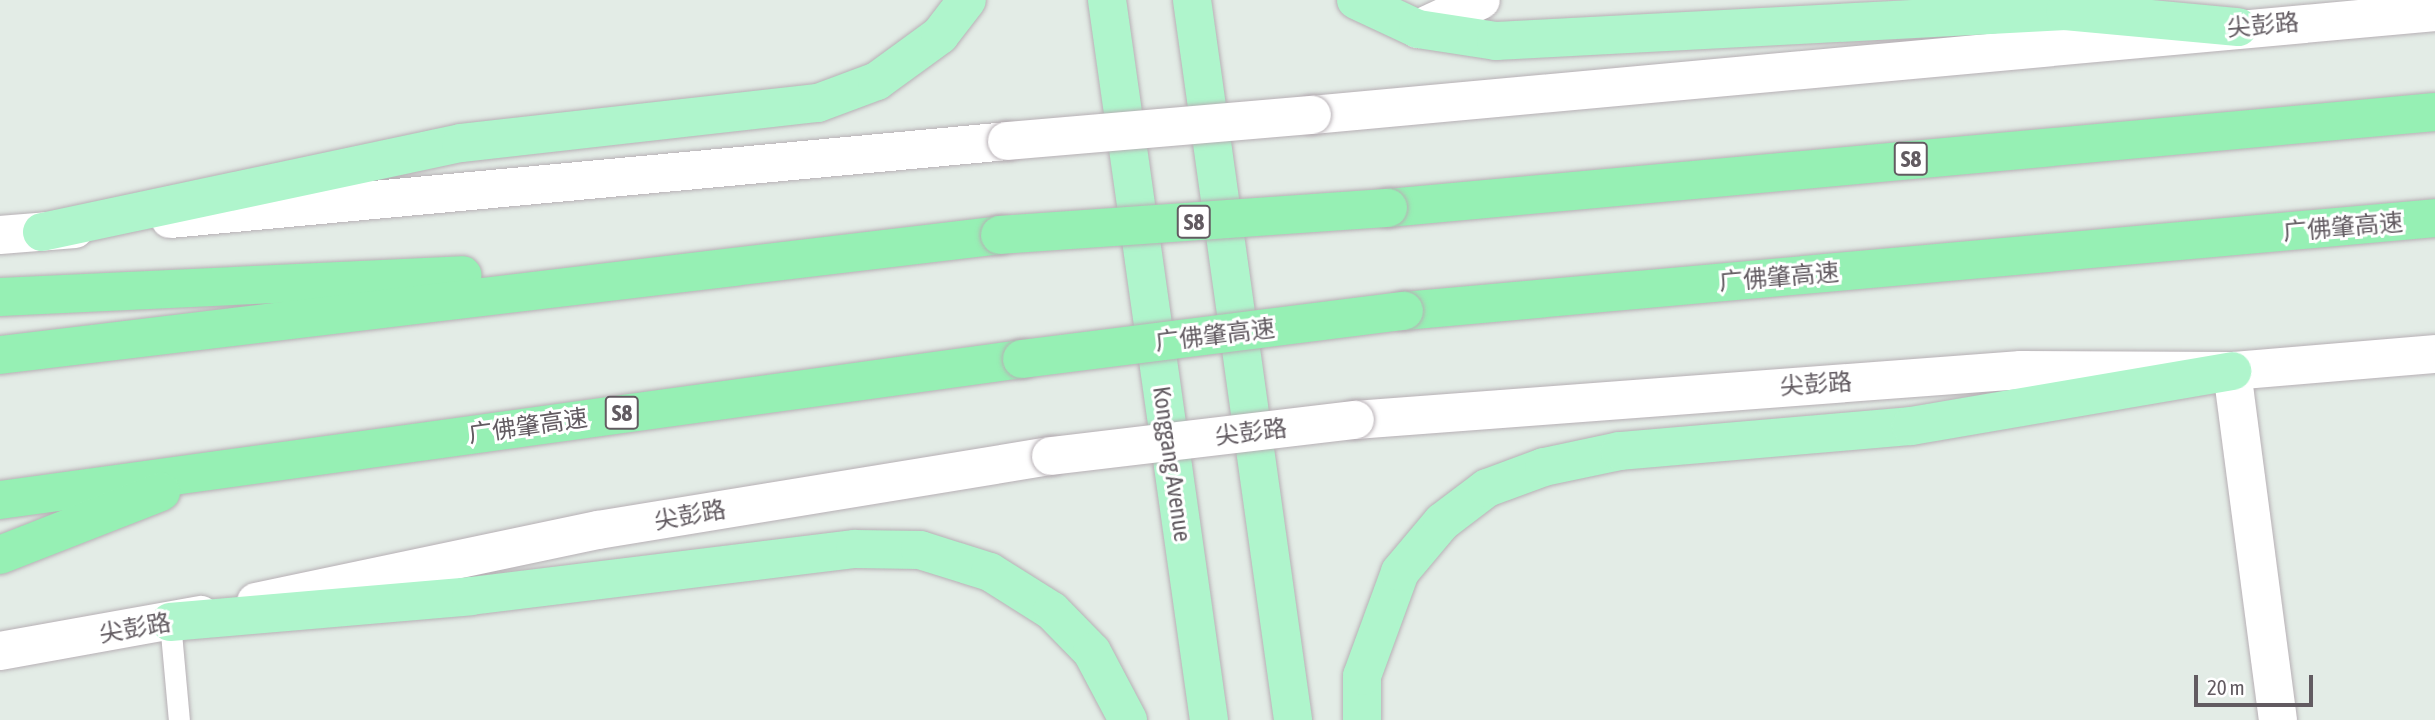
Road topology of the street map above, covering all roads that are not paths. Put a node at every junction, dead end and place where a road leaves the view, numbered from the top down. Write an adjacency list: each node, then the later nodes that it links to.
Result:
1 (968, 0): 11 (main road)
2 (1107, 0): 25 (main road, Konggang Avenue)
3 (1192, 0): 26 (main road)
4 (1356, 0): 8 (main road)
5 (1481, 0): 8 (main road)
6 (2435, 12): 7 (main road, 尖彭路)
7 (2238, 27): 8 (main road); 11 (main road, 尖彭路, bridge)
8 (1418, 29)
9 (2435, 112): 13 (highway, S8, bridge)
10 (2435, 218): 18 (highway, 广佛肇高速 / S8, bridge)
11 (42, 232): 12 (main road, 尖彭路)
12 (0, 235)
13 (771, 259): 14 (highway); 16 (highway, S8)
14 (0, 297)
15 (2435, 354): 17 (main road, 尖彭路)
16 (0, 355)
17 (2232, 371): 21 (main road, 尖彭路, bridge); 27 (main road); 28 (main road)
18 (222, 468): 19 (highway, 广佛肇高速 / S8); 20 (highway)
19 (0, 500)
20 (0, 555)
21 (170, 622): 22 (main road, 尖彭路); 23 (lane); 24 (main road)
22 (0, 651)
23 (179, 720)
24 (1128, 720)
25 (1209, 720)
26 (1293, 720)
27 (1362, 720)
28 (2278, 720)

